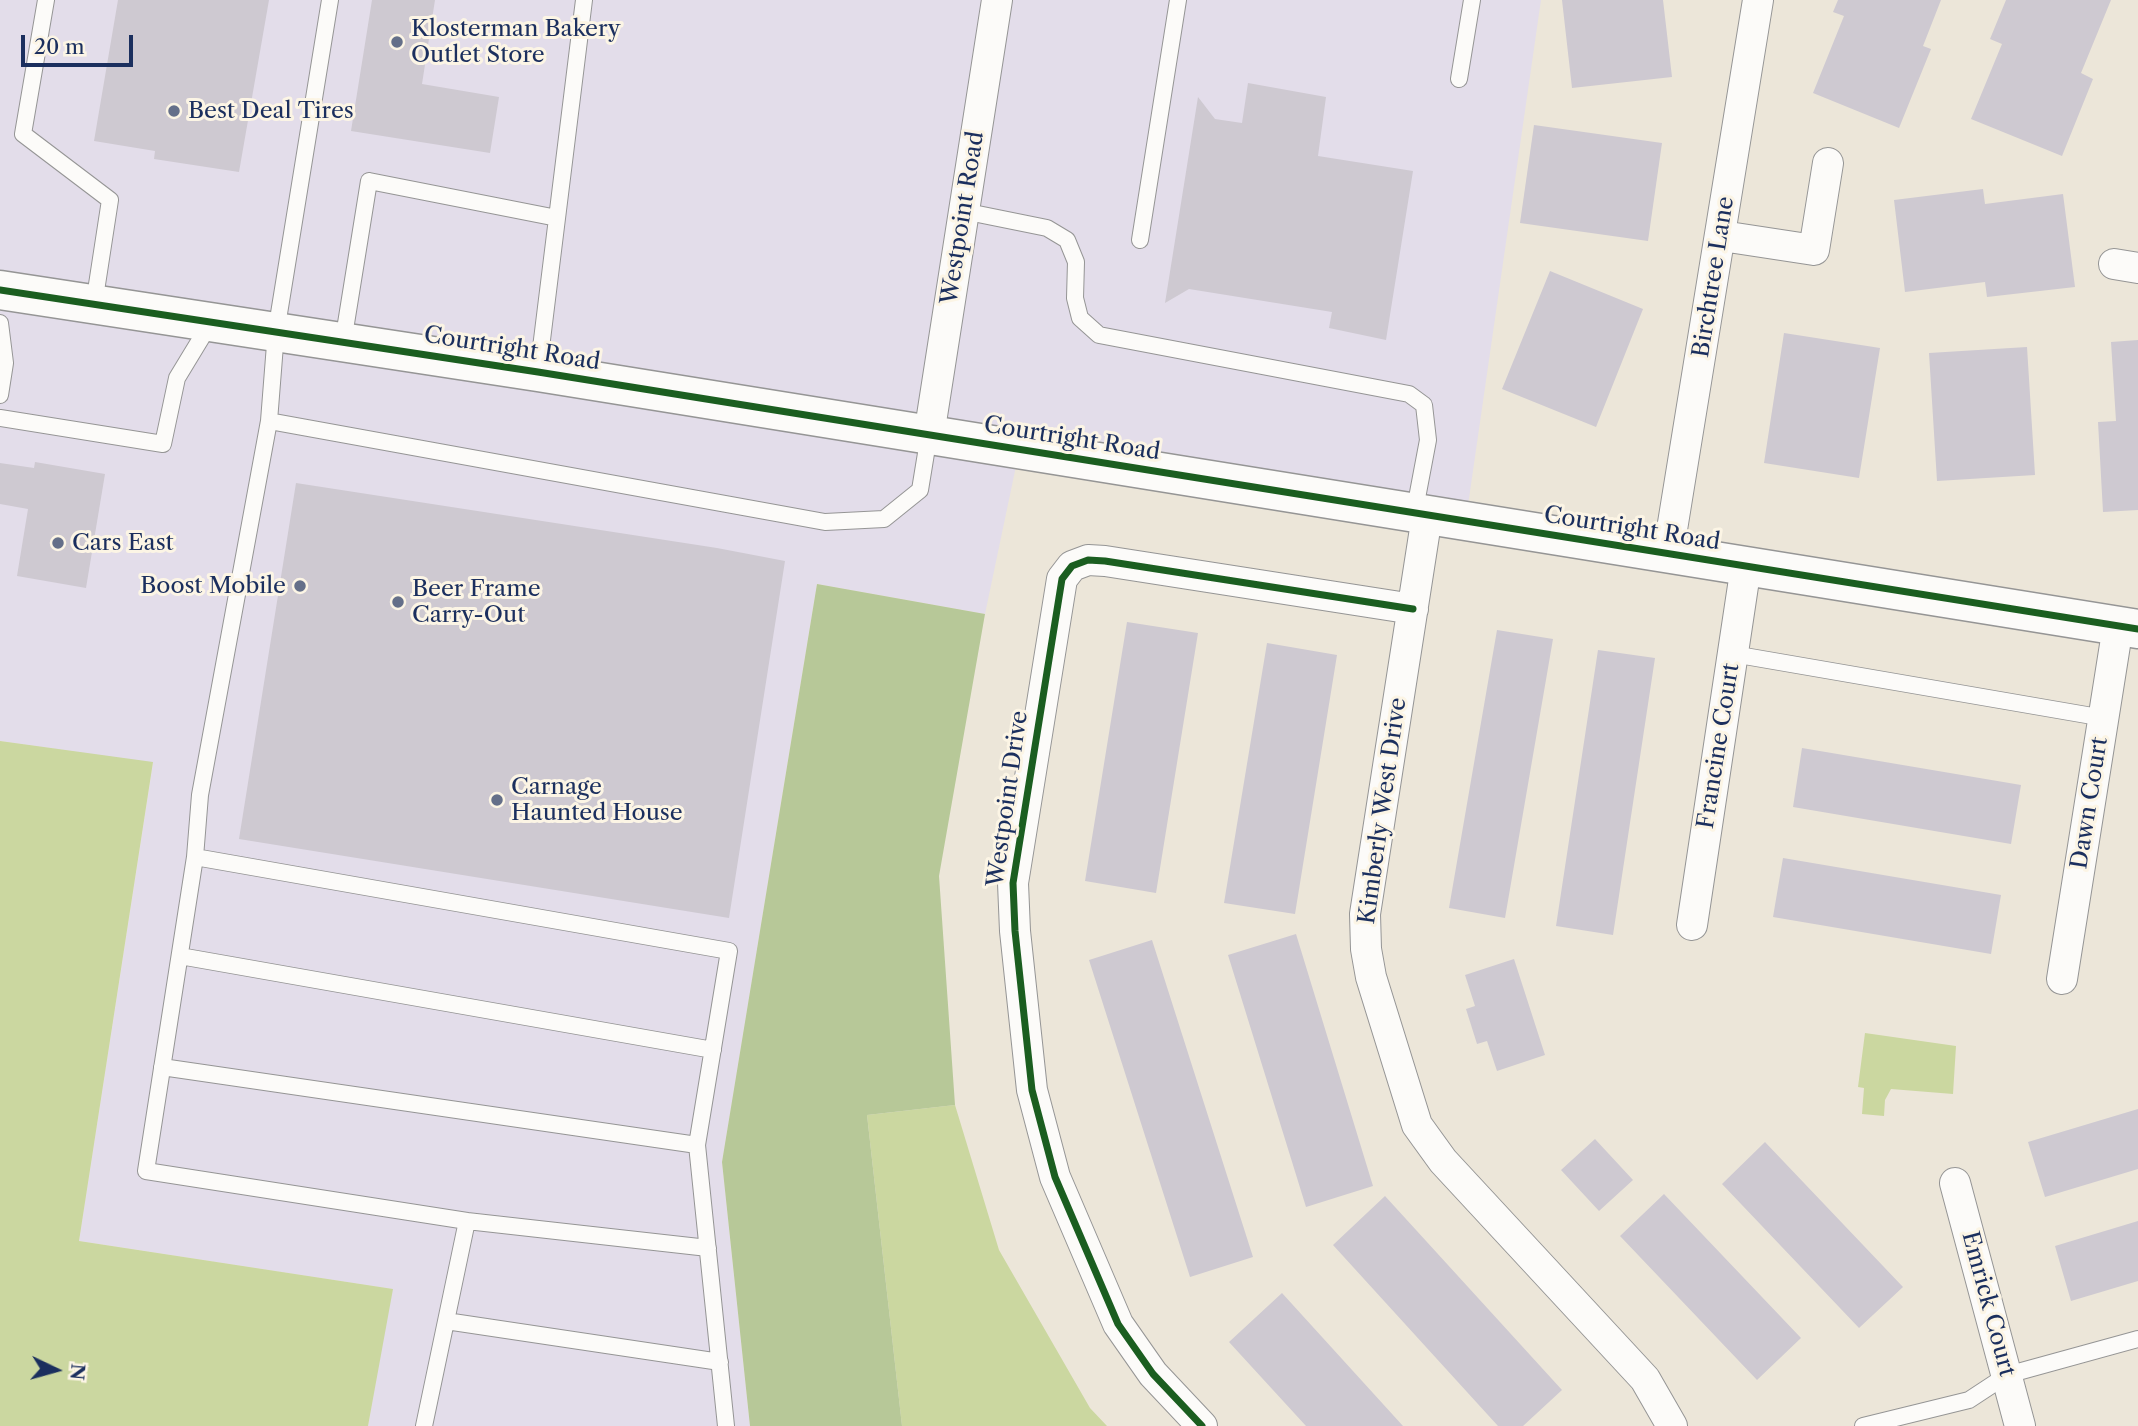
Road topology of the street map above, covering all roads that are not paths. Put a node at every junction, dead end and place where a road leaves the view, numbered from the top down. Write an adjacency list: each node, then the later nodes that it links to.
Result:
1 (46, 0): 15 (lane)
2 (330, 0): 18 (lane)
3 (584, 0): 11 (lane)
4 (997, 0): 10 (street, Westpoint Road)
5 (1178, 0): 13 (lane)
6 (1472, 0): 8 (lane)
7 (1758, 0): 12 (street, Birchtree Lane)
8 (1458, 79)
9 (1828, 163): 12 (street)
10 (964, 211): 24 (street, Westpoint Road); 25 (lane)
11 (557, 218): 19 (lane); 20 (lane)
12 (1721, 236): 26 (street, Birchtree Lane)
13 (1140, 240)
14 (0, 290): 15 (street, Courtright Road)
15 (94, 304): 16 (street, Courtright Road)
16 (211, 322): 18 (street, Courtright Road); 22 (lane)
17 (0, 323): 21 (lane)
18 (276, 332): 19 (street, Courtright Road); 23 (lane)
19 (343, 342): 20 (street, Courtright Road)
20 (538, 372): 24 (street, Courtright Road)
21 (0, 395)
22 (0, 418)
23 (268, 421): 24 (lane); 32 (lane)
24 (929, 435): 25 (street, Courtright Road)
25 (1420, 515): 26 (street, Courtright Road); 28 (street, Kimberly West Drive)
26 (1668, 554): 27 (street, Courtright Road)
27 (1746, 566): 29 (street, Courtright Road); 30 (street, Francine Court)
28 (1413, 609): 48 (street, Westpoint Drive); 49 (street, Kimberly West Drive)
29 (2128, 628): 31 (street, Dawn Court)
30 (1733, 654): 31 (lane); 33 (street, Francine Court)
31 (2104, 718): 35 (street, Dawn Court)
32 (195, 857): 34 (lane); 36 (lane)
33 (1692, 925)
34 (180, 956): 36 (lane); 37 (lane)
35 (2062, 979)
36 (713, 1050): 38 (lane)
37 (162, 1067): 38 (lane); 40 (lane)
38 (697, 1145): 41 (lane)
39 (1955, 1183): 45 (street, Emrick Court)
40 (467, 1221): 41 (lane); 42 (lane)
41 (708, 1248): 44 (lane)
42 (446, 1321): 44 (lane); 46 (lane)
43 (2138, 1339): 45 (lane)
44 (720, 1362): 47 (lane)
45 (2007, 1375): 50 (lane); 51 (street, Emrick Court)
46 (424, 1426)
47 (726, 1426)
48 (1202, 1426)
49 (1672, 1426)
50 (1863, 1426)
51 (2020, 1426)

